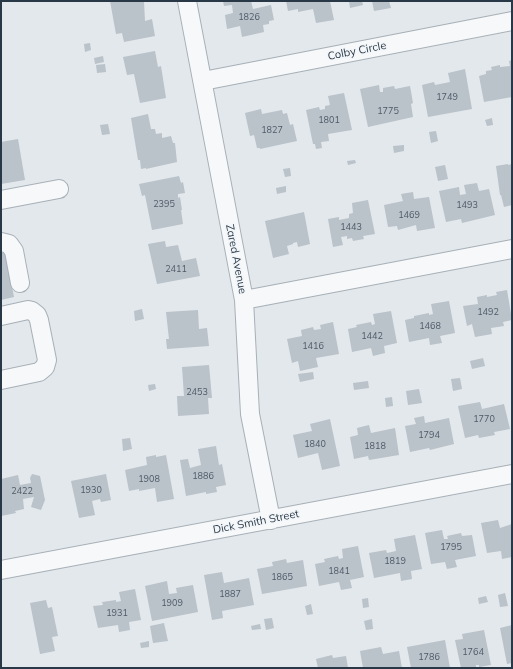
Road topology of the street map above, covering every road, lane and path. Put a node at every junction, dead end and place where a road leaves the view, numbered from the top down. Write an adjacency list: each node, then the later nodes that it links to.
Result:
1 (187, 1): 3 (street, Zared Avenue)
2 (512, 21): 3 (street, Colby Circle)
3 (203, 80): 9 (street, Zared Avenue)
4 (59, 189): 5 (street)
5 (1, 200)
6 (1, 242): 8 (street)
7 (512, 249): 9 (street)
8 (20, 283)
9 (244, 300): 13 (street, Zared Avenue)
10 (1, 316): 11 (street)
11 (1, 380)
12 (512, 474): 13 (street, Dick Smith Street)
13 (270, 520): 14 (street, Dick Smith Street)
14 (1, 570)

